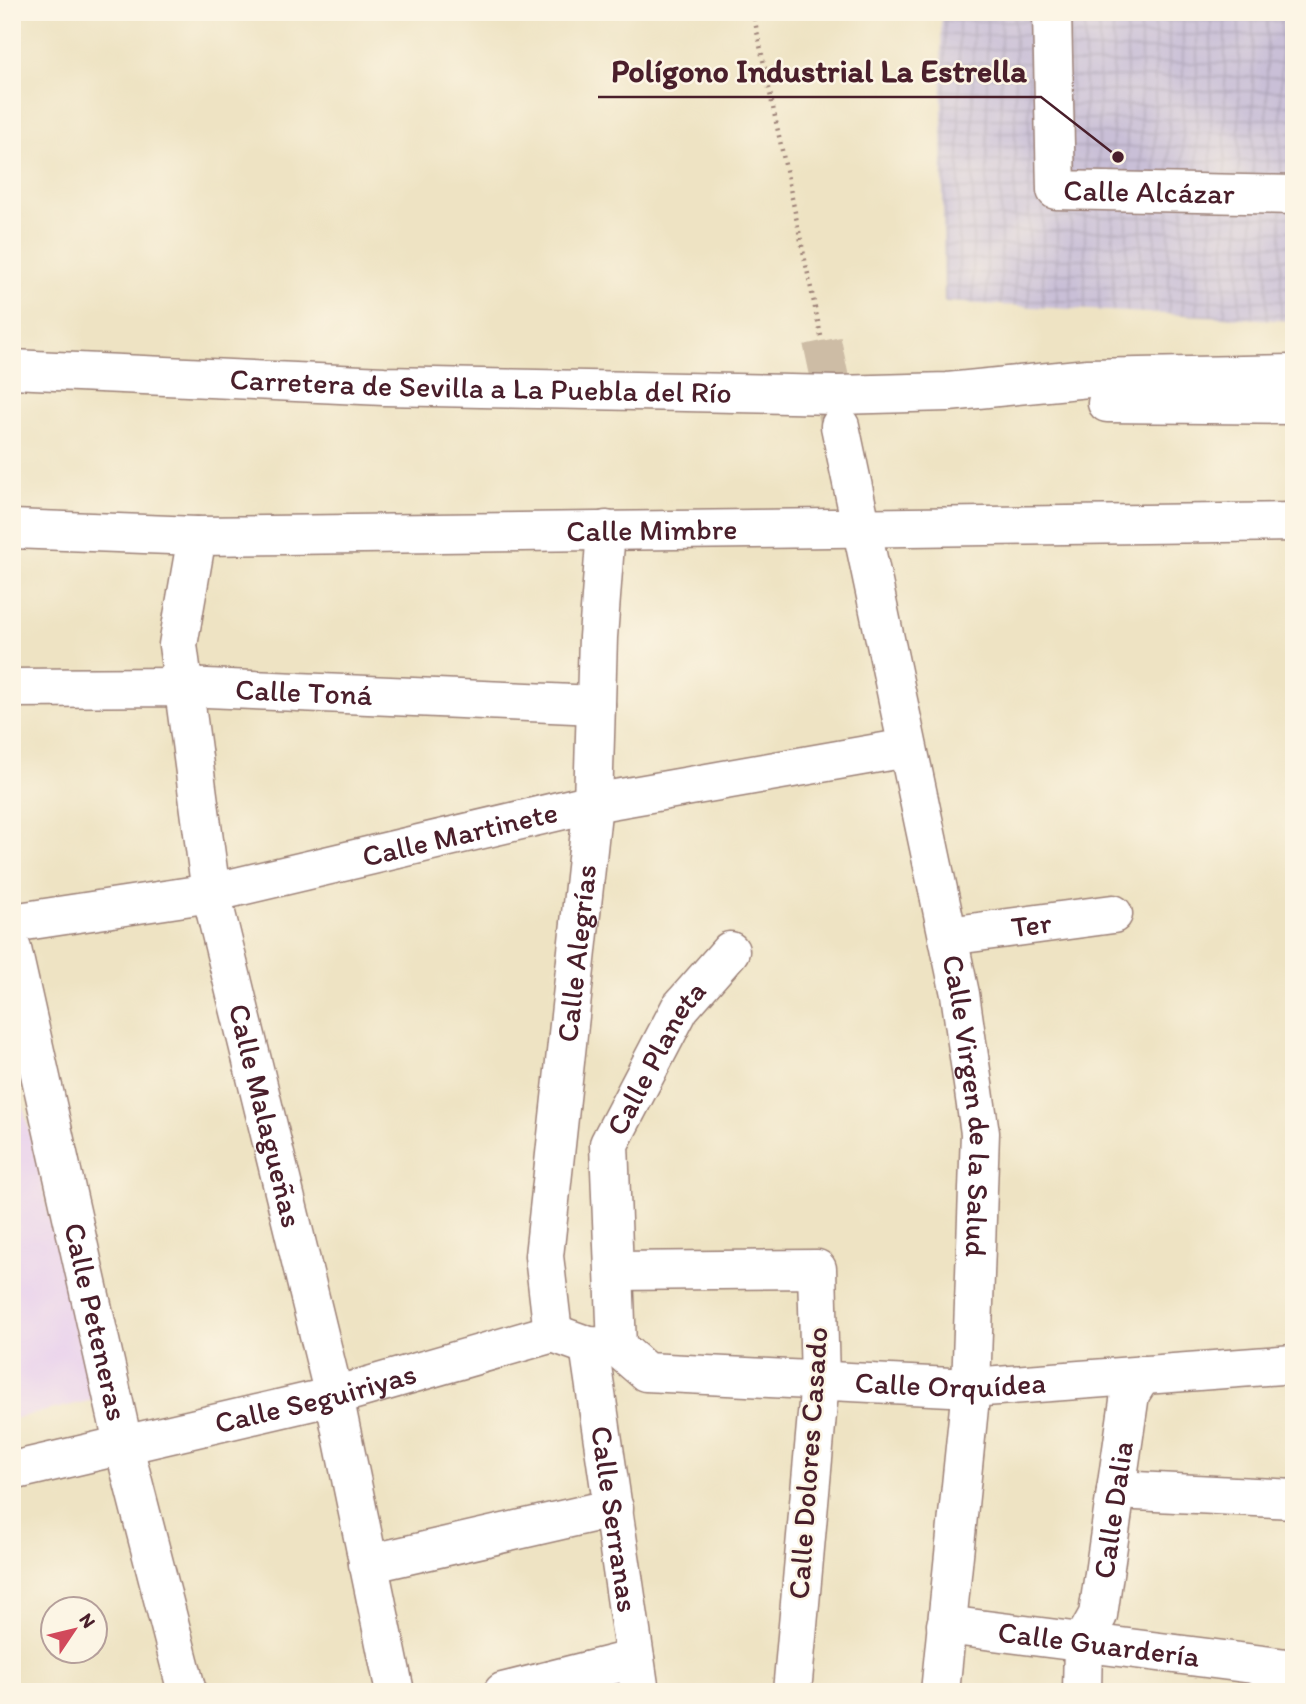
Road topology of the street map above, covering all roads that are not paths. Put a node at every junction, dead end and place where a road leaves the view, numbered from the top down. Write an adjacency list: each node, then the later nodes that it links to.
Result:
1 (1052, 12): 2 (street, Calle Alcázar)
2 (1294, 195)
3 (12, 369): 5 (street, Carretera de Sevilla a La Puebla del Río)
4 (1294, 374): 5 (street, Carretera de Sevilla a La Puebla del Río)
5 (948, 392): 6 (street, Carretera de Sevilla a La Puebla del Río)
6 (1294, 405)
7 (840, 426): 9 (street, Calle Virgen de la Salud)
8 (1294, 522): 9 (street, Calle Mimbre)
9 (861, 527): 11 (street, Calle Mimbre); 16 (street, Calle Virgen de la Salud)
10 (12, 529): 12 (street, Calle Mimbre)
11 (606, 530): 12 (street, Calle Mimbre); 15 (street, Calle Alegrías)
12 (197, 536): 13 (street, Calle Malagueñas)
13 (184, 687): 14 (street, Calle Toná); 15 (street, Calle Toná); 18 (street, Calle Malagueñas)
14 (12, 688)
15 (596, 705): 17 (street, Calle Alegrías)
16 (908, 748): 17 (street, Calle Martinete); 21 (street, Calle Virgen de la Salud)
17 (593, 803): 18 (street, Calle Martinete); 25 (street, Calle Alegrías)
18 (211, 892): 20 (street, Calle Martinete); 31 (street, Calle Malagueñas)
19 (1113, 914): 21 (street, Ter)
20 (12, 923)
21 (948, 936): 30 (street, Calle Virgen de la Salud)
22 (12, 949): 32 (street, Calle Peteneras)
23 (730, 951): 24 (street, Calle Planeta)
24 (615, 1271): 26 (street, Calle Planeta); 29 (street, Calle Dolores Casado)
25 (553, 1333): 26 (street); 31 (street, Calle Seguiriyas)
26 (603, 1346): 29 (street, Calle Orquídea); 36 (street, Calle Serranas)
27 (1294, 1364): 28 (street, Calle Orquídea)
28 (1142, 1375): 30 (street, Calle Orquídea); 34 (street, Calle Dalia)
29 (820, 1381): 30 (street, Calle Orquídea); 45 (street, Calle Dolores Casado)
30 (971, 1388): 38 (street, Calle Virgen de la Salud)
31 (334, 1396): 32 (street, Calle Seguiriyas); 37 (street, Calle Malagueñas)
32 (123, 1443): 33 (street, Calle Seguiriyas); 42 (street, Calle Peteneras)
33 (12, 1471)
34 (1116, 1489): 35 (street); 39 (street, Calle Dalia)
35 (1294, 1499)
36 (614, 1508): 37 (street); 41 (street, Calle Serranas)
37 (368, 1564): 43 (street, Calle Malagueñas)
38 (946, 1625): 39 (street, Calle Guardería); 46 (street, Calle Virgen de la Salud)
39 (1083, 1642): 40 (street, Calle Guardería); 47 (street)
40 (1294, 1668)
41 (638, 1675): 44 (street)
42 (187, 1692)
43 (395, 1692)
44 (503, 1692)
45 (792, 1692)
46 (940, 1692)
47 (1082, 1692)

